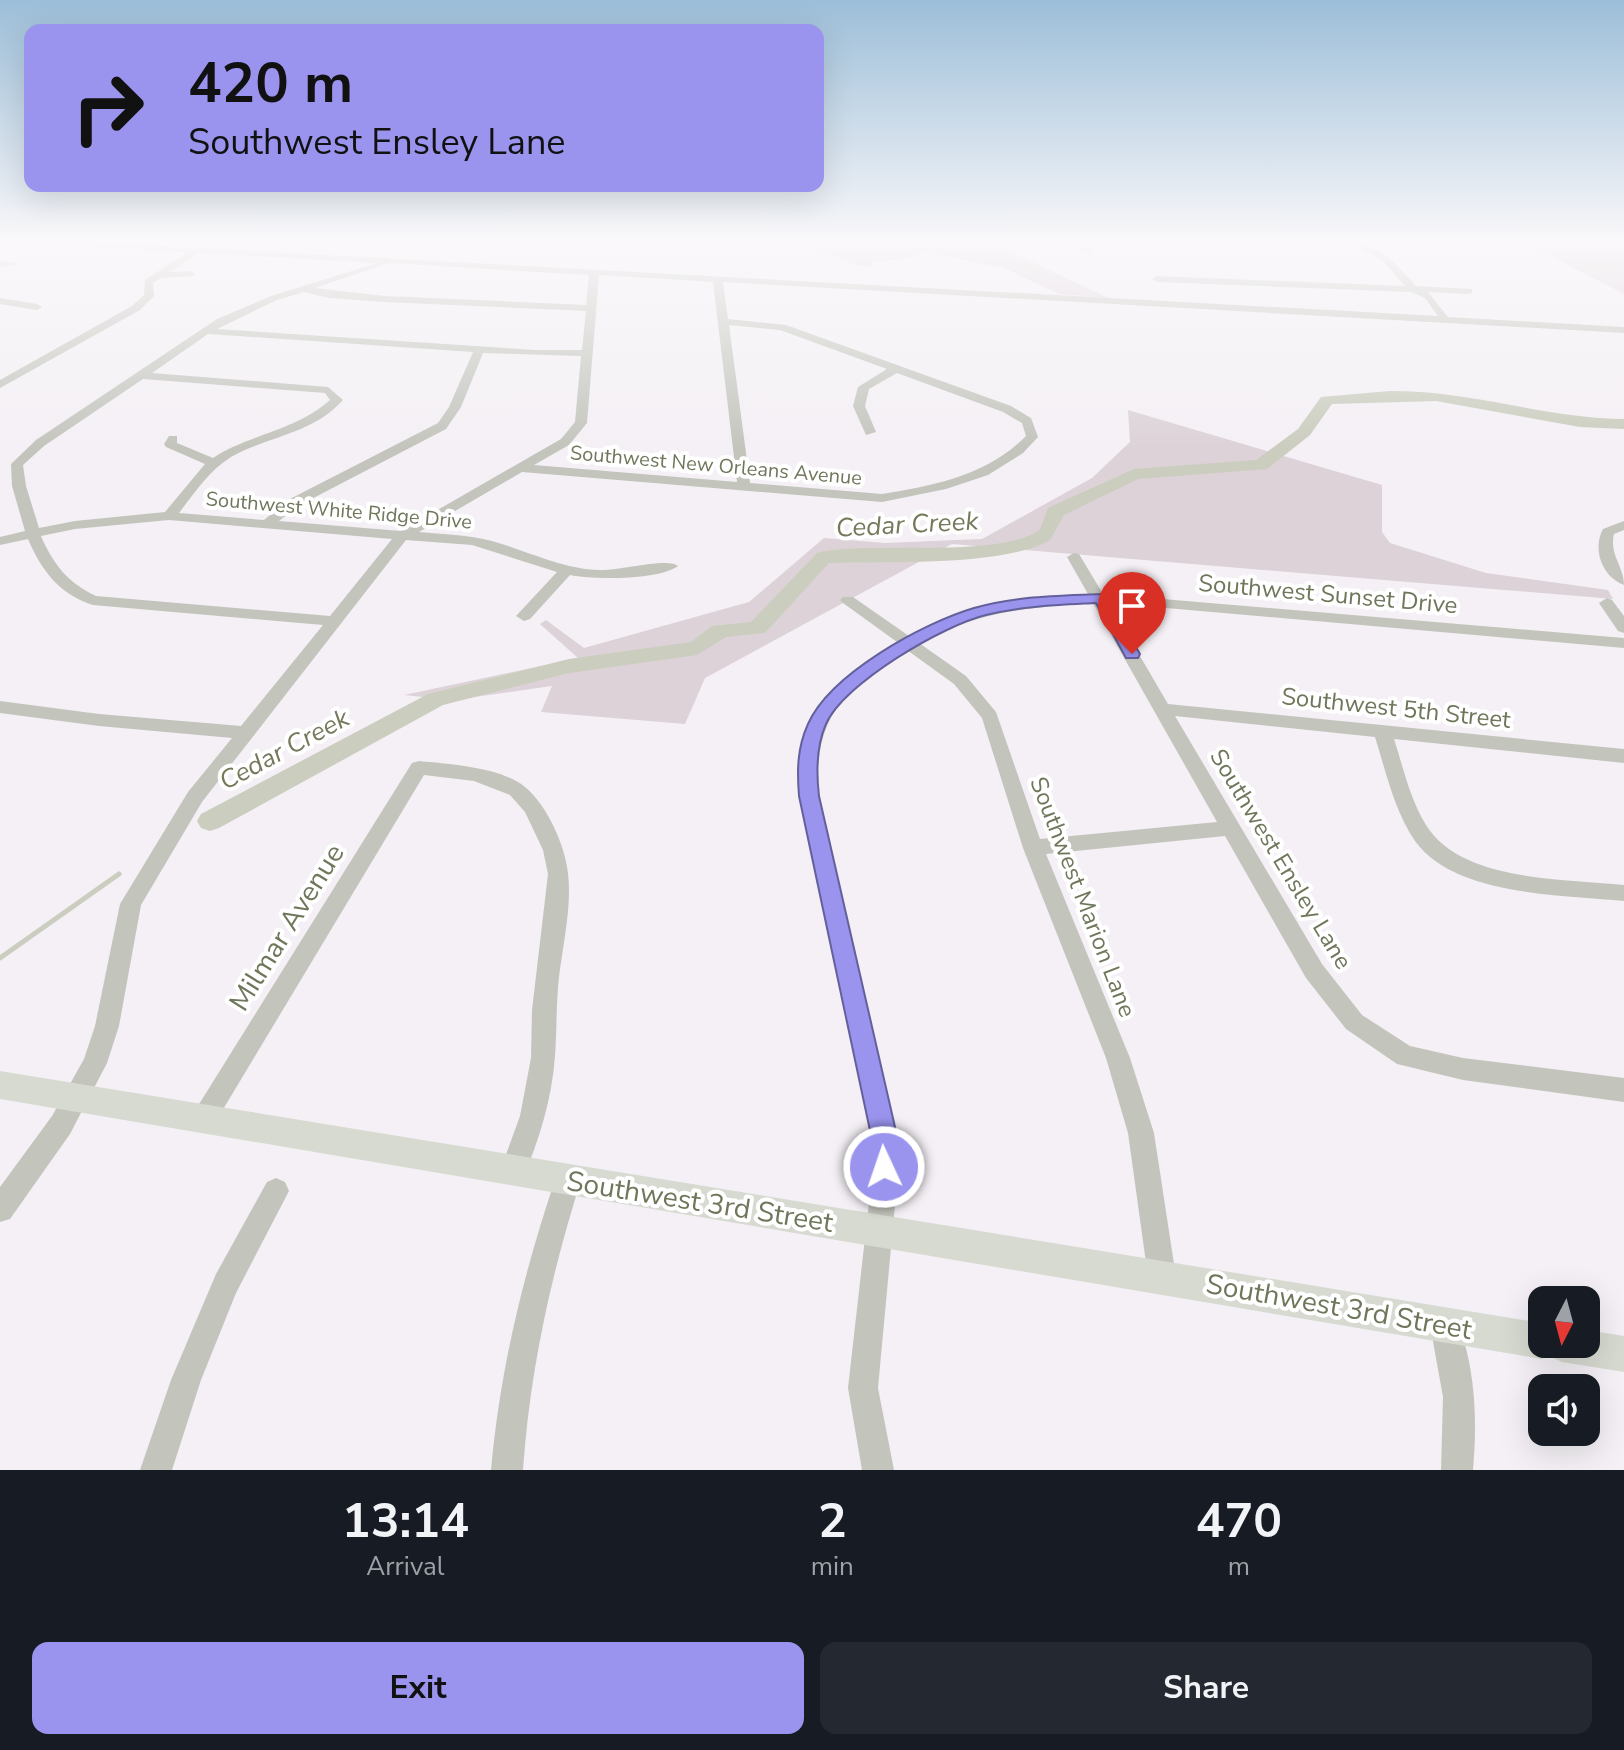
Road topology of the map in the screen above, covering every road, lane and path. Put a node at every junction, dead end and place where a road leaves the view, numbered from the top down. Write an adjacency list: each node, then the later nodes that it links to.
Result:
1 (130, 312): 17 (street)
2 (241, 312): 11 (street)
3 (589, 312): 14 (street)
4 (720, 312): 9 (street)
5 (1290, 312): 8 (street)
6 (1419, 312): 8 (street)
7 (1439, 312): 10 (street)
8 (1424, 319): 10 (street)
9 (721, 321): 15 (street, Southwest New Orleans Avenue); 22 (street)
10 (1446, 321): 12 (street)
11 (204, 330): 13 (street); 16 (street)
12 (1624, 330)
13 (480, 349): 14 (street); 24 (street)
14 (589, 353): 21 (street)
15 (896, 369): 18 (street); 22 (street, Southwest New Orleans Avenue)
16 (138, 375): 20 (street); 26 (street)
17 (0, 385)
18 (870, 432)
19 (173, 439): 20 (street)
20 (214, 463): 23 (street)
21 (519, 468): 22 (street, Southwest New Orleans Avenue); 27 (street)
22 (744, 488)
23 (169, 516): 24 (street, Southwest White Ridge Drive); 26 (street, Southwest White Ridge Drive)
24 (268, 523): 27 (street, Southwest White Ridge Drive)
25 (1624, 525): 32 (street)
26 (31, 535): 28 (street, Southwest White Ridge Drive); 37 (street)
27 (402, 536): 31 (street, Southwest White Ridge Drive); 37 (street)
28 (0, 541)
29 (1074, 557): 33 (street, Southwest Ensley Lane)
30 (671, 566): 31 (street, Southwest White Ridge Drive)
31 (567, 570): 36 (street)
32 (1624, 580)
33 (1101, 598): 39 (street, Southwest Sunset Drive); 40 (street, Southwest Sunset Drive); 42 (street, Southwest Ensley Lane)
34 (848, 600): 40 (street, Southwest Marion Lane)
35 (1607, 603): 38 (street)
36 (524, 616)
37 (336, 621): 44 (street)
38 (1624, 628)
39 (1624, 643)
40 (910, 644): 47 (street, Southwest Marion Lane); 57 (street, Southwest Sunset Drive)
41 (0, 707): 44 (street)
42 (1163, 709): 43 (street, Southwest 5th Street); 46 (street, Southwest Ensley Lane)
43 (1382, 730): 45 (street, Southwest 5th Street); 48 (street)
44 (248, 733): 51 (street)
45 (1624, 756)
46 (1230, 828): 47 (street); 50 (street, Southwest Ensley Lane)
47 (1033, 848): 58 (street, Southwest Marion Lane)
48 (1624, 893)
49 (0, 1085): 51 (main road, Southwest 3rd Street)
50 (1624, 1090)
51 (78, 1097): 52 (main road, Southwest 3rd Street); 56 (street)
52 (204, 1117): 53 (main road, Southwest 3rd Street); 53 (street, Milmar Avenue)
53 (513, 1171): 54 (main road, Southwest 3rd Street)
54 (568, 1180): 57 (main road, Southwest 3rd Street); 64 (street)
55 (276, 1191): 63 (street)
56 (0, 1209)
57 (879, 1230): 58 (main road, Southwest 3rd Street); 65 (street, Southwest Sunset Drive)
58 (1162, 1277): 59 (main road, Southwest 3rd Street)
59 (1445, 1325): 60 (main road, Southwest 3rd Street); 66 (street)
60 (1528, 1339)
61 (1600, 1350): 62 (main road)
62 (1624, 1354)
63 (156, 1470)
64 (507, 1470)
65 (878, 1470)
66 (1457, 1470)

